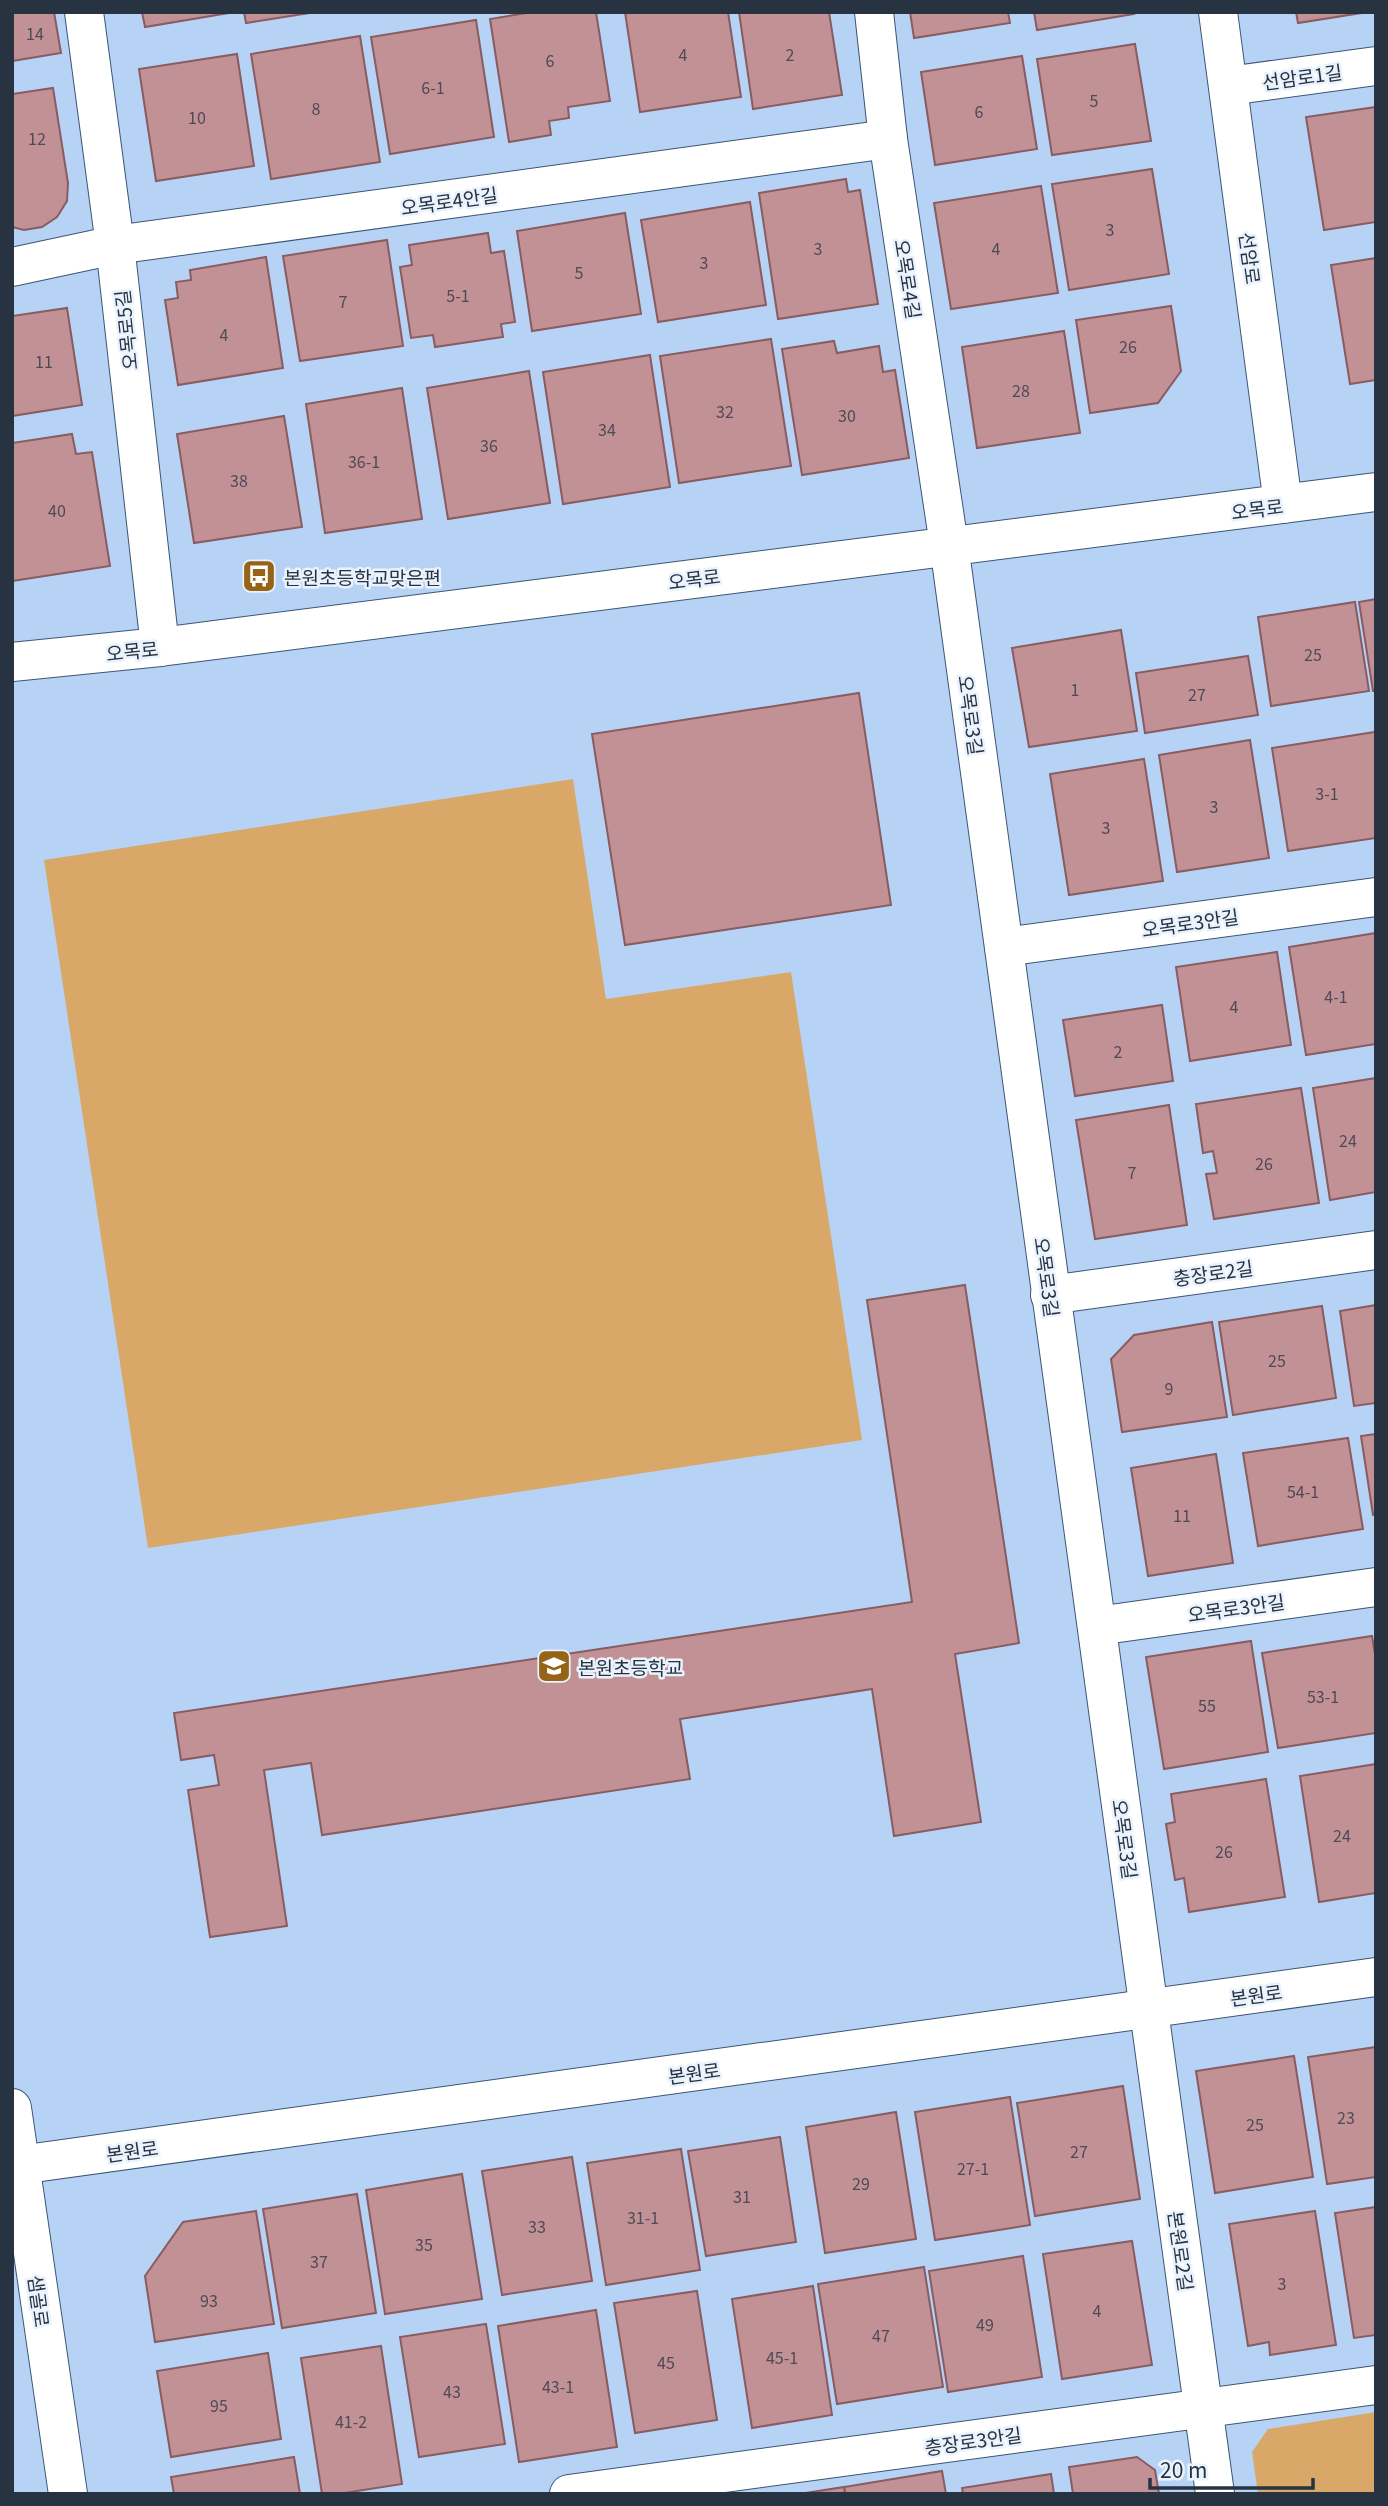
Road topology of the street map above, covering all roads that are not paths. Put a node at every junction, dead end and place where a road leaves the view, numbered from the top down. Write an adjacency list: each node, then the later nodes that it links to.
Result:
1 (84, 12): 7 (street, 오목로5길)
2 (874, 12): 6 (street, 오목로4길)
3 (1217, 12): 5 (street, 선암로)
4 (1376, 66): 5 (street, 선암로1길)
5 (1228, 86): 10 (street, 선암로)
6 (888, 139): 7 (street, 오목로4안길); 11 (street, 오목로4길)
7 (115, 246): 8 (street, 오목로4안길); 12 (street, 오목로5길)
8 (12, 267)
9 (1376, 492): 10 (street, 오목로)
10 (1283, 504): 11 (street, 오목로)
11 (949, 545): 12 (street, 오목로); 15 (street, 오목로3길)
12 (160, 647): 13 (street, 오목로)
13 (12, 662)
14 (1376, 897): 15 (street, 오목로3안길)
15 (1004, 947): 17 (street, 오목로3길)
16 (1376, 1250): 17 (street, 충장로2길)
17 (1050, 1295): 19 (street, 오목로3길)
18 (1376, 1587): 19 (street, 오목로3안길)
19 (1097, 1626): 21 (street, 오목로3길)
20 (1376, 1977): 21 (street, 본원로)
21 (1149, 2009): 23 (street, 본원로); 25 (street, 본원로2길)
22 (12, 2108): 23 (street, 샘골로)
23 (16, 2166): 26 (street, 샘골로)
24 (1376, 2385): 25 (street, 충장로3안길)
25 (1203, 2409): 27 (street, 충장로3안길); 28 (street, 본원로2길)
26 (68, 2494)
27 (569, 2494)
28 (1215, 2494)

